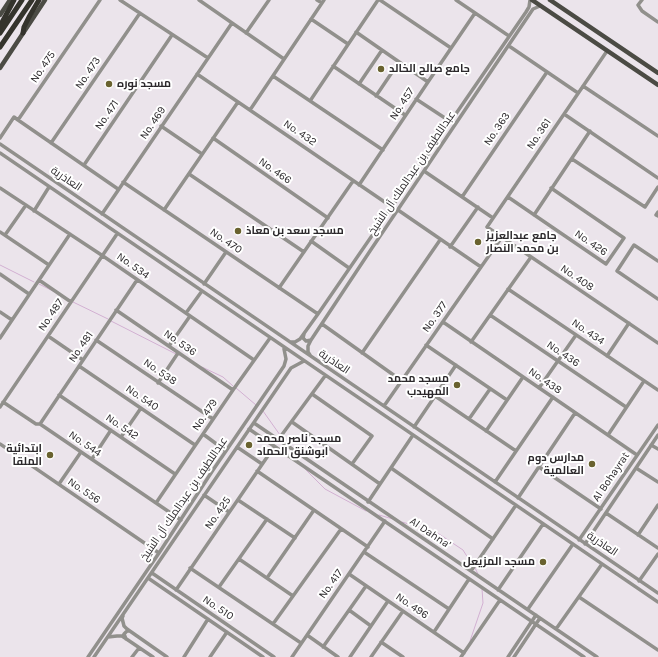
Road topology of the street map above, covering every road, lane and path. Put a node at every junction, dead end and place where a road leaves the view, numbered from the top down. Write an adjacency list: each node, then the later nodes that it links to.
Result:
1 (10, 0): 22 (main road)
2 (14, 0): 27 (highway)
3 (22, 0): 29 (highway)
4 (32, 0): 36 (highway)
5 (39, 0): 30 (highway)
6 (45, 0): 30 (main road)
7 (100, 0): 63 (street, No. 475)
8 (120, 0): 19 (street)
9 (199, 0): 26 (street)
10 (269, 0): 31 (street)
11 (317, 0): 17 (street)
12 (379, 0): 28 (street); 37 (street)
13 (456, 0): 20 (street)
14 (531, 0): 18 (main road); 21 (street, عبداللطيف بن عبدالملك آل الشيخ)
15 (550, 0): 48 (main road)
16 (642, 0): 25 (street)
17 (323, 2): 24 (street)
18 (540, 6): 23 (street, عبداللطيف بن عبدالملك آل الشيخ); 40 (main road)
19 (140, 13): 32 (street); 70 (street, No. 473)
20 (475, 13): 33 (street); 37 (street, No. 457)
21 (524, 14): 23 (street); 33 (street, عبداللطيف بن عبدالملك آل الشيخ)
22 (0, 15)
23 (528, 17): 35 (street, عبداللطيف بن عبدالملك آل الشيخ)
24 (312, 19): 34 (street); 43 (street)
25 (658, 22)
26 (232, 23): 31 (street); 42 (street, No. 469)
27 (0, 26)
28 (356, 32): 34 (street); 38 (street)
29 (0, 33)
30 (23, 33): 46 (main road)
31 (246, 33): 43 (street)
32 (172, 35): 42 (street); 76 (street, No. 471)
33 (509, 36): 39 (street, عبداللطيف بن عبدالملك آل الشيخ)
34 (348, 44): 45 (street)
35 (509, 46): 41 (street, عبداللطيف بن عبدالملك آل الشيخ); 47 (street)
36 (0, 47)
37 (451, 48): 51 (street, No. 457)
38 (382, 50): 44 (street); 52 (street)
39 (499, 51): 41 (street); 64 (street, عبداللطيف بن عبدالملك آل الشيخ)
40 (607, 51): 53 (main road); 54 (street, No. 361)
41 (504, 54): 77 (street, عبداللطيف بن عبدالملك آل الشيخ)
42 (208, 58): 49 (street, No. 469)
43 (284, 59): 50 (street)
44 (399, 62): 51 (street); 56 (street)
45 (333, 66): 52 (street); 58 (street)
46 (0, 68)
47 (547, 72): 55 (street); 88 (street, No. 363)
48 (658, 73)
49 (197, 74): 59 (street, No. 432); 65 (street, No. 469)
50 (273, 76): 58 (street); 60 (street)
51 (428, 82): 57 (street, No. 457)
52 (359, 84): 56 (street)
53 (658, 85)
54 (583, 86): 55 (street, No. 361); 67 (street)
55 (578, 93): 61 (street, No. 361)
56 (376, 96): 62 (street)
57 (416, 99): 62 (street, No. 457); 64 (street)
58 (310, 101): 72 (street)
59 (238, 102): 60 (street, No. 432); 69 (street)
60 (250, 110): 80 (street, No. 432)
61 (564, 114): 66 (street); 89 (street, No. 361)
62 (406, 115): 72 (street, No. 457)
63 (18, 120): 68 (street, No. 475); 70 (street)
64 (451, 122): 91 (street, عبداللطيف بن عبدالملك آل الشيخ)
65 (161, 126): 74 (street); 81 (street, No. 469)
66 (590, 132): 75 (street); 79 (street)
67 (658, 136)
68 (0, 138)
69 (213, 138): 74 (street); 100 (street, No. 466)
70 (51, 143): 76 (street)
71 (0, 144): 97 (street, العاذرية)
72 (383, 150): 82 (street, No. 457)
73 (0, 153): 85 (street, العاذرية)
74 (202, 154): 78 (street)
75 (572, 159): 83 (street); 86 (street)
76 (84, 165): 87 (street)
77 (424, 171): 88 (street); 94 (street, عبداللطيف بن عبدالملك آل الشيخ)
78 (189, 174): 93 (street); 115 (street)
79 (658, 178)
80 (353, 181): 82 (street, No. 432); 100 (street)
81 (123, 182): 87 (street, No. 469); 93 (street, No. 470)
82 (359, 185): 91 (street, No. 432)
83 (658, 187)
84 (0, 188): 90 (street, No. 534)
85 (49, 188): 95 (street); 102 (street, العاذرية)
86 (552, 188): 98 (street); 98 (street, No. 426)
87 (118, 189): 97 (street, No. 469)
88 (462, 197): 92 (street)
89 (508, 197): 98 (street, No. 426); 101 (street, No. 361)
90 (26, 205): 95 (street, No. 534); 107 (street)
91 (392, 207): 111 (street, عبداللطيف بن عبدالملك آل الشيخ)
92 (478, 207): 101 (street); 112 (street)
93 (164, 210): 114 (street, No. 470)
94 (398, 210): 109 (street); 113 (street, عبداللطيف بن عبدالملك آل الشيخ)
95 (34, 211): 105 (street, No. 534)
96 (658, 212): 99 (street)
97 (102, 214): 102 (street, No. 469); 125 (street, العاذرية)
98 (534, 214)
99 (658, 216)
100 (328, 218): 110 (street)
101 (493, 218): 103 (street, No. 361)
102 (99, 221): 106 (street, العاذرية)
103 (487, 227): 108 (street, No. 408)
104 (0, 232): 107 (street)
105 (70, 234): 116 (street, No. 534); 119 (street)
106 (117, 234): 116 (street, No. 487); 128 (street, العاذرية)
107 (5, 235): 119 (street)
108 (502, 237): 117 (street, No. 408); 120 (street, No. 377)
109 (440, 240): 112 (street); 158 (street)
110 (311, 241): 115 (street); 121 (street)
111 (365, 247): 113 (street); 121 (street, عبداللطيف بن عبدالملك آل الشيخ)
112 (450, 247): 120 (street)
113 (370, 251): 143 (street, عبداللطيف بن عبدالملك آل الشيخ)
114 (226, 252): 125 (street); 126 (street, No. 470)
115 (304, 252): 126 (street)
116 (103, 256): 124 (street, No. 534); 131 (street, No. 487)
117 (531, 257): 127 (street); 142 (street, No. 408)
118 (658, 261): 130 (street)
119 (49, 265): 123 (street)
120 (481, 267): 141 (street, No. 377)
121 (349, 268): 137 (street, عبداللطيف بن عبدالملك آل الشيخ)
122 (0, 274): 129 (street)
123 (39, 280): 129 (street); 131 (street)
124 (137, 280): 133 (street, No. 481); 135 (street, No. 534)
125 (204, 284): 132 (street, العاذرية)
126 (279, 288): 137 (street, No. 470)
127 (508, 289): 138 (street); 145 (street, No. 434)
128 (202, 291): 135 (street); 136 (street, العاذرية)
129 (29, 294): 140 (street)
130 (658, 299)
131 (71, 302): 146 (street, No. 487)
132 (240, 308): 136 (street); 151 (street, العاذرية)
133 (116, 310): 149 (street, No. 481); 155 (street, No. 536)
134 (0, 312): 140 (street)
135 (186, 313): 139 (street, No. 534)
136 (235, 314): 148 (street, العاذرية)
137 (318, 314): 144 (street, عبداللطيف بن عبدالملك آل الشيخ)
138 (490, 315): 152 (street); 164 (street, No. 436)
139 (190, 316): 155 (street); 162 (street, No. 534)
140 (12, 320): 147 (street)
141 (442, 322): 152 (street, No. 438); 154 (street, No. 377)
142 (629, 323): 153 (street, No. 408); 160 (street)
143 (322, 324): 150 (street, عبداللطيف بن عبدالملك آل الشيخ); 158 (street)
144 (304, 334): 150 (street); 151 (street, عبداللطيف بن عبدالملك آل الشيخ)
145 (576, 335): 160 (street, No. 434); 164 (street)
146 (48, 336): 161 (street); 185 (street, No. 487)
147 (0, 338)
148 (270, 338): 156 (street, العاذرية); 162 (street, No. 479)
149 (96, 340): 161 (street, No. 481); 173 (street, No. 538)
150 (312, 340): 159 (street, عبداللطيف بن عبدالملك آل الشيخ)
151 (290, 342): 159 (street, العاذرية)
152 (472, 342): 170 (street, No. 438)
153 (658, 343)
154 (426, 345): 166 (street); 171 (street, No. 377)
155 (169, 346): 157 (street, No. 536)
156 (284, 348): 163 (street, العاذرية); 165 (street)
157 (178, 353): 173 (street); 177 (street, No. 536)
158 (362, 353): 171 (street)
159 (310, 356): 174 (street, العاذرية)
160 (607, 356): 172 (street, No. 434)
161 (83, 360): 167 (street, No. 481)
162 (254, 360): 177 (street, No. 479)
163 (304, 361): 168 (street, عبداللطيف بن عبدالملك آل الشيخ); 169 (street, العاذرية)
164 (558, 361): 175 (street); 189 (street, No. 436)
165 (286, 362): 168 (street); 186 (street, عبداللطيف بن عبدالملك آل الشيخ)
166 (456, 365): 176 (street); 182 (street)
167 (79, 366): 181 (street, No. 481); 190 (street, No. 540)
168 (291, 368): 191 (street, عبداللطيف بن عبدالملك آل الشيخ)
169 (325, 376): 179 (street, العاذرية); 180 (street)
170 (523, 377): 175 (street, No. 438); 184 (street)
171 (402, 380): 187 (street, No. 377)
172 (644, 381): 178 (street, No. 434); 189 (street)
173 (158, 382): 193 (street, No. 538)
174 (353, 385): 179 (street); 187 (street, العاذرية)
175 (539, 388): 183 (street, No. 438)
176 (490, 389): 184 (street); 194 (street)
177 (233, 390): 193 (street, No. 479)
178 (658, 390)
179 (349, 391): 206 (street, العاذرية)
180 (312, 394): 195 (street); 225 (street)
181 (59, 395): 197 (street, No. 481); 202 (street, No. 542)
182 (435, 396): 194 (street); 200 (street)
183 (552, 397): 192 (street, No. 438); 218 (street)
184 (507, 400): 203 (street)
185 (3, 402): 188 (street, No. 487); 197 (street, No. 544)
186 (258, 404): 191 (street); 216 (street, عبداللطيف بن عبدالملك آل الشيخ)
187 (384, 406): 200 (street, العاذرية)
188 (0, 407)
189 (626, 407): 207 (street)
190 (141, 408): 209 (street); 212 (street, No. 540)
191 (264, 408): 196 (street, عبداللطيف بن عبدالملك آل الشيخ)
192 (575, 412): 207 (street, No. 438); 226 (street)
193 (213, 419): 205 (street, No. 479)
194 (469, 419): 203 (street)
195 (292, 422): 210 (street); 225 (street)
196 (254, 423): 199 (street, Al Dahna'); 201 (street, عبداللطيف بن عبدالملك آل الشيخ)
197 (40, 424): 219 (street, No. 544)
198 (658, 425): 221 (street, Al Bohayrat)
199 (258, 426): 204 (street); 210 (street, Al Dahna')
200 (414, 427): 220 (street, العاذرية)
201 (249, 429): 204 (street, Al Dahna'); 214 (street, عبداللطيف بن عبدالملك آل الشيخ)
202 (111, 430): 209 (street, No. 542); 222 (street)
203 (486, 431): 218 (street)
204 (255, 433): 215 (street, Al Dahna')
205 (203, 434): 212 (street, No. 479); 216 (street)
206 (414, 435): 223 (street, العاذرية); 227 (street)
207 (608, 435): 221 (street, No. 438)
208 (658, 435): 213 (street, Al Bohayrat)
209 (121, 437): 231 (street, No. 542)
210 (278, 440): 240 (street, Al Dahna')
211 (0, 444): 235 (street, No. 556)
212 (196, 445): 231 (street, No. 479)
213 (651, 445): 217 (street); 228 (street, Al Bohayrat)
214 (237, 447): 224 (street); 232 (street, عبداللطيف بن عبدالملك آل الشيخ)
215 (274, 447): 224 (street, No. 425); 253 (street, Al Dahna')
216 (226, 450): 229 (street, عبداللطيف بن عبدالملك آل الشيخ)
217 (658, 450)
218 (516, 451): 233 (street)
219 (81, 452): 222 (street, No. 544); 235 (street)
220 (453, 454): 223 (street); 233 (street, العاذرية)
221 (637, 455): 244 (street, Al Bohayrat)
222 (92, 459): 241 (street, No. 544)
223 (449, 459): 243 (street, العاذرية)
224 (262, 464): 230 (street, No. 425)
225 (352, 464): 236 (street)
226 (539, 467): 238 (street); 244 (street)
227 (391, 468): 236 (street); 258 (street)
228 (636, 468): 234 (street); 248 (street, Al Bohayrat)
229 (213, 470): 232 (street); 252 (street, عبداللطيف بن عبدالملك آل الشيخ)
230 (257, 471): 239 (street, No. 425); 245 (street)
231 (175, 474): 241 (street, No. 479)
232 (219, 474): 237 (street, عبداللطيف بن عبدالملك آل الشيخ)
233 (495, 482): 238 (street, العاذرية)
234 (658, 482)
235 (58, 484): 265 (street, No. 556)
236 (380, 484): 240 (street)
237 (204, 495): 247 (street); 271 (street, عبداللطيف بن عبدالملك آل الشيخ)
238 (518, 498): 259 (street, العاذرية)
239 (238, 500): 247 (street, No. 425); 251 (street)
240 (368, 502): 250 (street, Al Dahna')
241 (156, 503): 252 (street, No. 544)
242 (658, 504): 246 (street)
243 (516, 505): 254 (street, العاذرية); 258 (street)
244 (601, 509): 259 (street, Al Bohayrat)
245 (314, 510): 255 (street); 257 (street)
246 (654, 511): 249 (street); 256 (street)
247 (229, 512): 269 (street, No. 425)
248 (606, 513): 256 (street); 261 (street, Al Bohayrat)
249 (658, 513)
250 (392, 517): 253 (street, No. 417); 270 (street, Al Dahna')
251 (267, 519): 257 (street); 267 (street)
252 (181, 520): 265 (street, عبداللطيف بن عبدالملك آل الشيخ)
253 (386, 522): 262 (street, No. 417); 276 (street, Al Dahna')
254 (543, 524): 260 (street, العاذرية); 282 (street)
255 (341, 529): 262 (street); 284 (street)
256 (638, 535): 263 (street)
257 (294, 538): 275 (street)
258 (493, 539): 270 (street)
259 (579, 540): 261 (street, العاذرية)
260 (573, 544): 268 (street, العاذرية); 290 (street)
261 (585, 544): 277 (street, العاذرية)
262 (368, 547): 264 (street, No. 417)
263 (658, 548)
264 (364, 552): 272 (street, No. 417); 289 (street)
265 (159, 553): 315 (street, عبداللطيف بن عبدالملك آل الشيخ)
266 (658, 554): 277 (street)
267 (239, 559): 275 (street); 280 (street)
268 (602, 564): 285 (street); 288 (street, العاذرية)
269 (190, 568): 280 (street); 281 (street, No. 425)
270 (471, 571): 282 (street, Al Dahna')
271 (152, 573): 273 (street, No. 510); 274 (street, عبداللطيف بن عبدالملك آل الشيخ)
272 (349, 574): 279 (street, No. 496); 305 (street, No. 417)
273 (156, 576): 278 (street); 281 (street, No. 510)
274 (148, 578): 278 (street, No. 510); 293 (street, عبداللطيف بن عبدالملك آل الشيخ)
275 (267, 578): 284 (street)
276 (469, 579): 286 (street, Al Dahna'); 289 (street)
277 (639, 581): 283 (street, العاذرية)
278 (153, 582): 296 (street, No. 510)
279 (366, 586): 287 (street, No. 496); 291 (street)
280 (219, 587): 298 (street)
281 (176, 590): 323 (street, No. 510)
282 (498, 590): 290 (street, Al Dahna')
283 (658, 594)
284 (293, 596): 298 (street)
285 (579, 597): 301 (street); 312 (street)
286 (500, 600): 297 (street, Al Dahna'); 313 (street)
287 (388, 601): 292 (street, No. 496); 300 (street)
288 (658, 602)
289 (449, 609): 304 (street)
290 (528, 609): 294 (street, Al Dahna')
291 (349, 610): 300 (street); 310 (street)
292 (403, 610): 304 (street, No. 496); 308 (street)
293 (125, 611): 302 (street); 306 (street, عبداللطيف بن عبدالملك آل الشيخ)
294 (536, 615): 295 (street, Al Dahna'); 297 (street)
295 (540, 618): 299 (street); 301 (street, Al Dahna')
296 (208, 619): 303 (street, No. 510); 320 (street)
297 (532, 622): 299 (street, Al Dahna'); 330 (street)
298 (273, 624): 309 (street)
299 (536, 624): 314 (street); 332 (street, Al Dahna')
300 (371, 626): 326 (street)
301 (556, 629): 333 (street, Al Dahna')
302 (130, 631): 307 (street); 319 (street)
303 (226, 632): 321 (street); 322 (street, No. 510)
304 (434, 632): 313 (street, No. 496)
305 (307, 635): 309 (street, No. 417); 310 (street)
306 (108, 638): 307 (street); 316 (street, عبداللطيف بن عبدالملك آل الشيخ)
307 (126, 639): 311 (street)
308 (381, 642): 327 (street); 328 (street)
309 (301, 643): 324 (street, No. 417)
310 (323, 646): 325 (street)
311 (138, 648): 317 (street); 318 (street)
312 (658, 650)
313 (464, 652): 329 (street)
314 (515, 656): 331 (street)
315 (88, 657)
316 (94, 657)
317 (132, 657)
318 (152, 657)
319 (167, 657)
320 (184, 657)
321 (210, 657)
322 (263, 657)
323 (274, 657)
324 (292, 657)
325 (338, 657)
326 (350, 657)
327 (371, 657)
328 (403, 657)
329 (461, 657)
330 (508, 657)
331 (520, 657)
332 (584, 657)
333 (597, 657)

